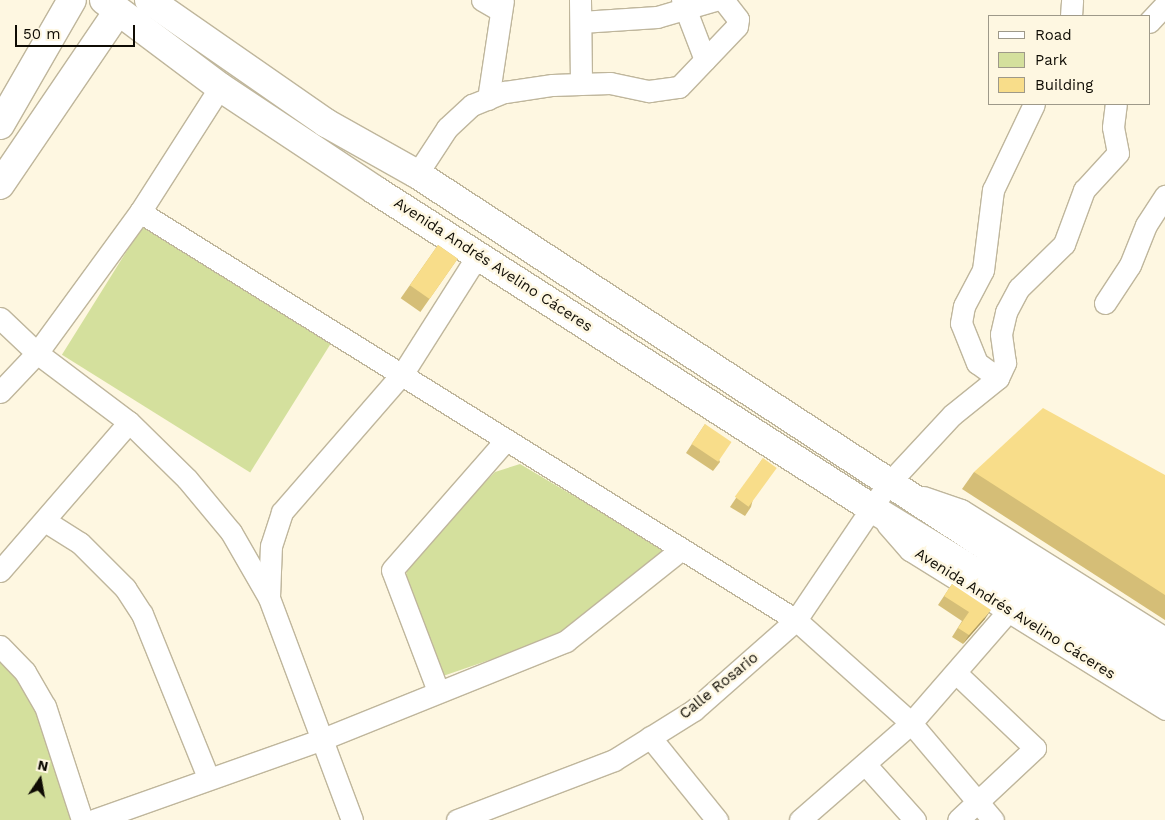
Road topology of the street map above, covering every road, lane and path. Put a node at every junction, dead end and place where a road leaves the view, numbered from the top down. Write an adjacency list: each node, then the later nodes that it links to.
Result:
1 (72, 0): 22 (main road)
2 (149, 0): 21 (main road)
3 (482, 0): 10 (street)
4 (580, 0): 14 (street)
5 (715, 0): 11 (street)
6 (723, 0): 15 (street)
7 (1072, 0): 12 (street)
8 (113, 4): 17 (main road, Avenida Andrés Avelino Cáceres); 25 (main road)
9 (1165, 5): 13 (street)
10 (502, 6): 18 (street)
11 (684, 6): 14 (street); 15 (street)
12 (1071, 15)
13 (1150, 21)
14 (581, 22): 16 (street)
15 (705, 60): 16 (street)
16 (581, 84): 18 (street)
17 (220, 88): 23 (main road, Avenida Andrés Avelino Cáceres); 27 (street)
18 (488, 98): 24 (street)
19 (1034, 105): 35 (street)
20 (1116, 105): 35 (street)
21 (326, 123): 23 (main road); 24 (main road)
22 (0, 125)
23 (308, 145): 28 (main road, Avenida Andrés Avelino Cáceres)
24 (416, 174): 31 (main road)
25 (0, 185)
26 (1165, 196): 29 (street)
27 (140, 212): 32 (street); 34 (street)
28 (478, 255): 33 (main road, Avenida Andrés Avelino Cáceres); 34 (street)
29 (1105, 303)
30 (0, 318): 32 (street)
31 (666, 341): 33 (main road); 39 (main road)
32 (37, 353): 36 (street); 37 (street)
33 (651, 366): 40 (main road, Avenida Andrés Avelino Cáceres)
34 (403, 373): 38 (street); 44 (street)
35 (998, 378): 39 (street)
36 (0, 392)
37 (130, 422): 41 (street); 44 (street)
38 (504, 442): 42 (street); 52 (street)
39 (887, 485): 40 (street, Calle Rosario); 47 (street); 49 (main road)
40 (873, 509): 45 (street, Avenida Andrés Avelino Cáceres); 46 (street, Calle Rosario); 51 (main road, Avenida Andrés Avelino Cáceres)
41 (45, 521): 43 (street); 58 (street)
42 (679, 551): 46 (street); 52 (street)
43 (0, 571)
44 (269, 598): 56 (street)
45 (1010, 609): 50 (street); 53 (street, Avenida Andrés Avelino Cáceres)
46 (796, 620): 54 (street); 55 (street, Calle Rosario)
47 (1165, 638)
48 (0, 646): 61 (street)
49 (1165, 663)
50 (956, 673): 54 (street); 59 (street)
51 (1165, 688)
52 (438, 691): 56 (street)
53 (1165, 709)
54 (911, 723): 57 (street); 59 (street)
55 (650, 737): 64 (street, Calle Rosario); 65 (street)
56 (320, 740): 58 (street); 63 (street)
57 (864, 764): 60 (street); 66 (street)
58 (208, 777): 62 (street)
59 (978, 802): 67 (street); 68 (street)
60 (807, 818)
61 (82, 820)
62 (94, 820)
63 (352, 820)
64 (456, 820)
65 (716, 820)
66 (915, 820)
67 (958, 820)
68 (993, 820)

